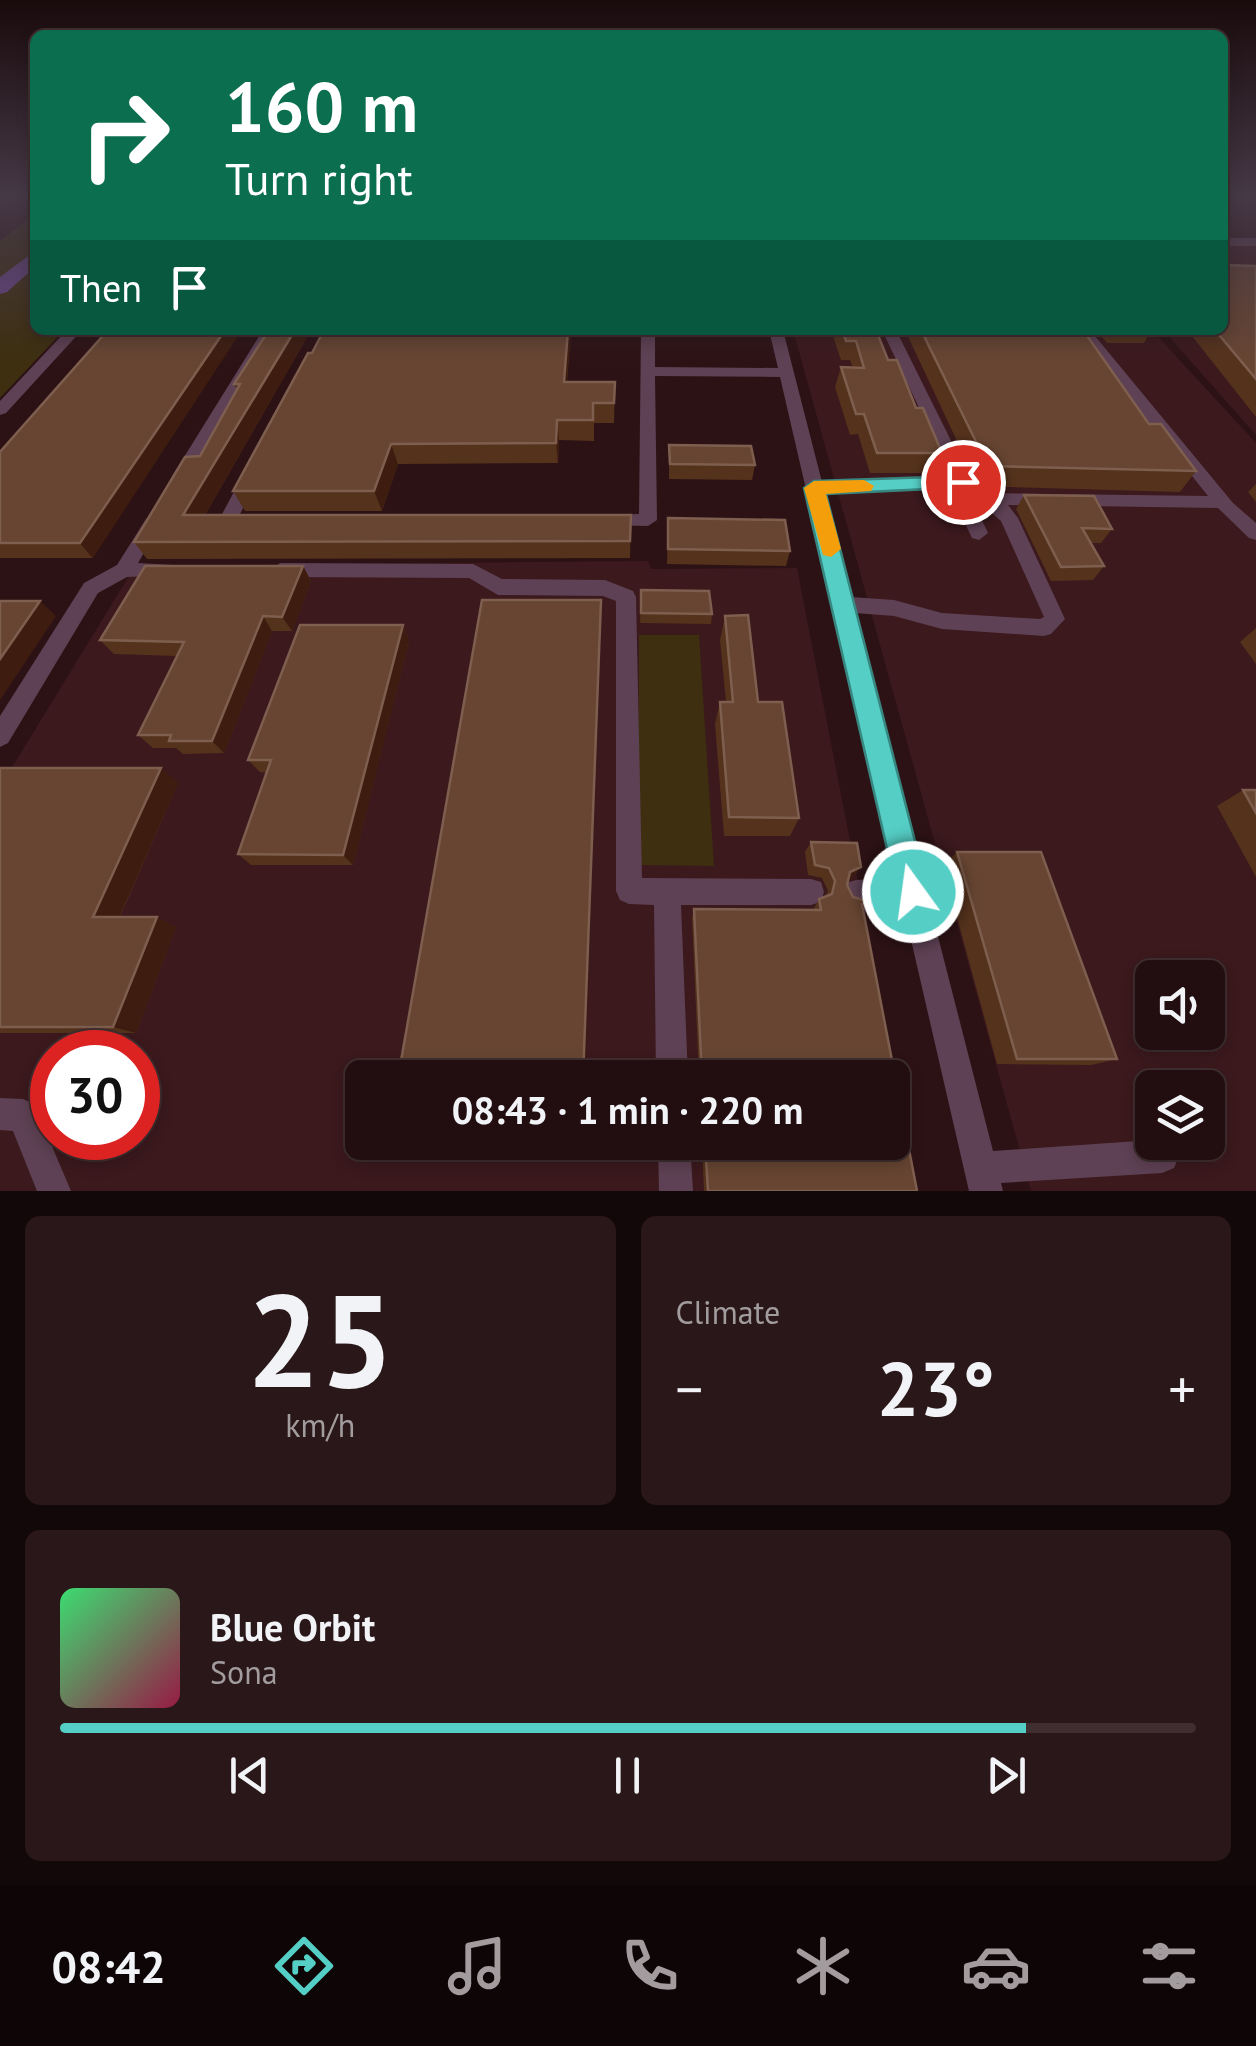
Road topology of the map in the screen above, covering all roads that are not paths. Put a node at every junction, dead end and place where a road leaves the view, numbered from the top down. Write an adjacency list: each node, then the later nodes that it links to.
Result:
1 (70, 335): 9 (street)
2 (267, 335): 19 (street)
3 (648, 335): 7 (street)
4 (777, 335): 8 (street)
5 (891, 335): 11 (street)
6 (1087, 335): 14 (street)
7 (650, 371): 8 (street); 15 (street)
8 (787, 373): 12 (street)
9 (0, 410)
10 (256, 465): 16 (street)
11 (963, 482): 12 (street); 13 (street)
12 (814, 488): 22 (street)
13 (983, 499): 14 (street); 17 (street); 22 (street)
14 (1222, 502): 18 (street)
15 (590, 520)
16 (279, 524)
17 (979, 533)
18 (1256, 533)
19 (124, 570): 20 (street); 23 (street)
20 (182, 570)
21 (260, 570): 24 (street)
22 (845, 604): 26 (street)
23 (0, 736)
24 (674, 892): 25 (street); 28 (street)
25 (811, 892)
26 (913, 892): 27 (street); 32 (street)
27 (856, 893)
28 (671, 1060)
29 (0, 1114): 33 (street)
30 (1135, 1159): 32 (street)
31 (675, 1160): 34 (street)
32 (983, 1179)
33 (54, 1191)
34 (676, 1191)

